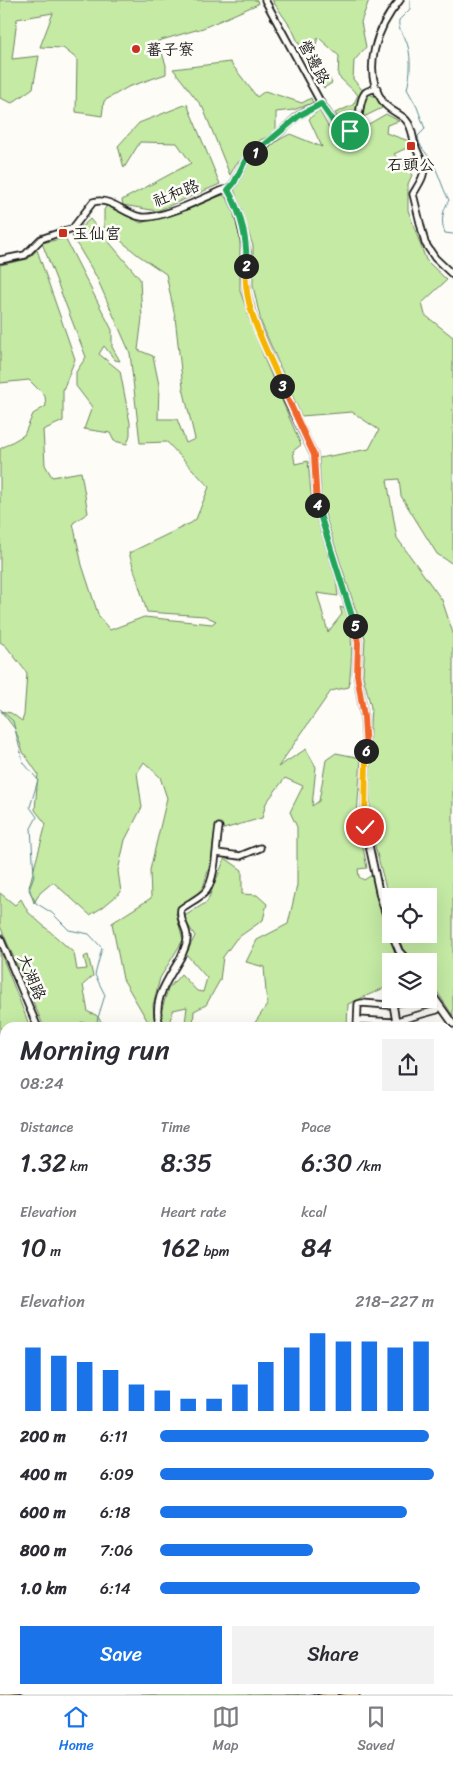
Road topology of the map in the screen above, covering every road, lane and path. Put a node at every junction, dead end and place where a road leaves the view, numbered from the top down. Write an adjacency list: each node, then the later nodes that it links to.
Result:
1 (265, 0): 4 (street, 營邊路)
2 (400, 0): 3 (street)
3 (377, 88): 4 (street, 營邊路); 7 (street)
4 (321, 104): 5 (street)
5 (228, 190): 6 (street, 社和路); 11 (street)
6 (0, 260)
7 (453, 274)
8 (220, 827): 10 (street)
9 (260, 848): 10 (street)
10 (217, 853): 19 (street)
11 (382, 902)
12 (0, 938): 18 (street, 大湖路)
13 (437, 1003): 23 (street)
14 (382, 1005): 17 (street)
15 (394, 1008): 21 (street)
16 (437, 1010): 22 (street)
17 (358, 1020): 20 (street)
18 (35, 1022)
19 (159, 1022)
20 (374, 1022)
21 (396, 1022)
22 (405, 1022)
23 (448, 1022)

